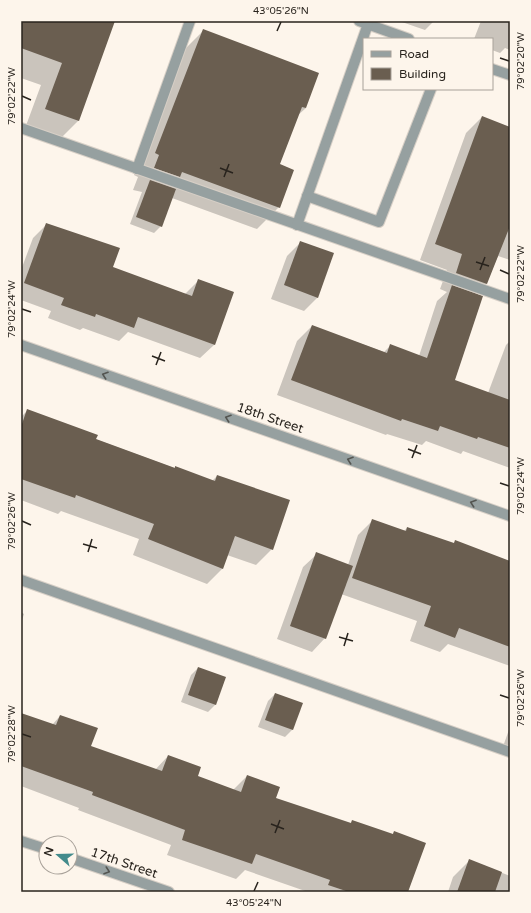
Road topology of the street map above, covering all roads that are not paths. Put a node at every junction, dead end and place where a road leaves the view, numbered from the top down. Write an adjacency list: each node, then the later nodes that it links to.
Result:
1 (190, 21): 8 (street)
2 (364, 23): 3 (street); 9 (street)
3 (406, 38)
4 (493, 69): 5 (street)
5 (510, 76)
6 (431, 90): 9 (street)
7 (21, 128): 8 (street)
8 (137, 169): 10 (street)
9 (307, 196): 10 (street)
10 (297, 225): 11 (street)
11 (510, 300)
12 (21, 345): 13 (street, 18th Street, one-way to 12)
13 (510, 516)
14 (21, 580): 15 (street)
15 (510, 752)
16 (21, 841): 17 (street)
17 (38, 847)
18 (78, 861): 19 (street, 17th Street, one-way to 19)
19 (169, 892)

